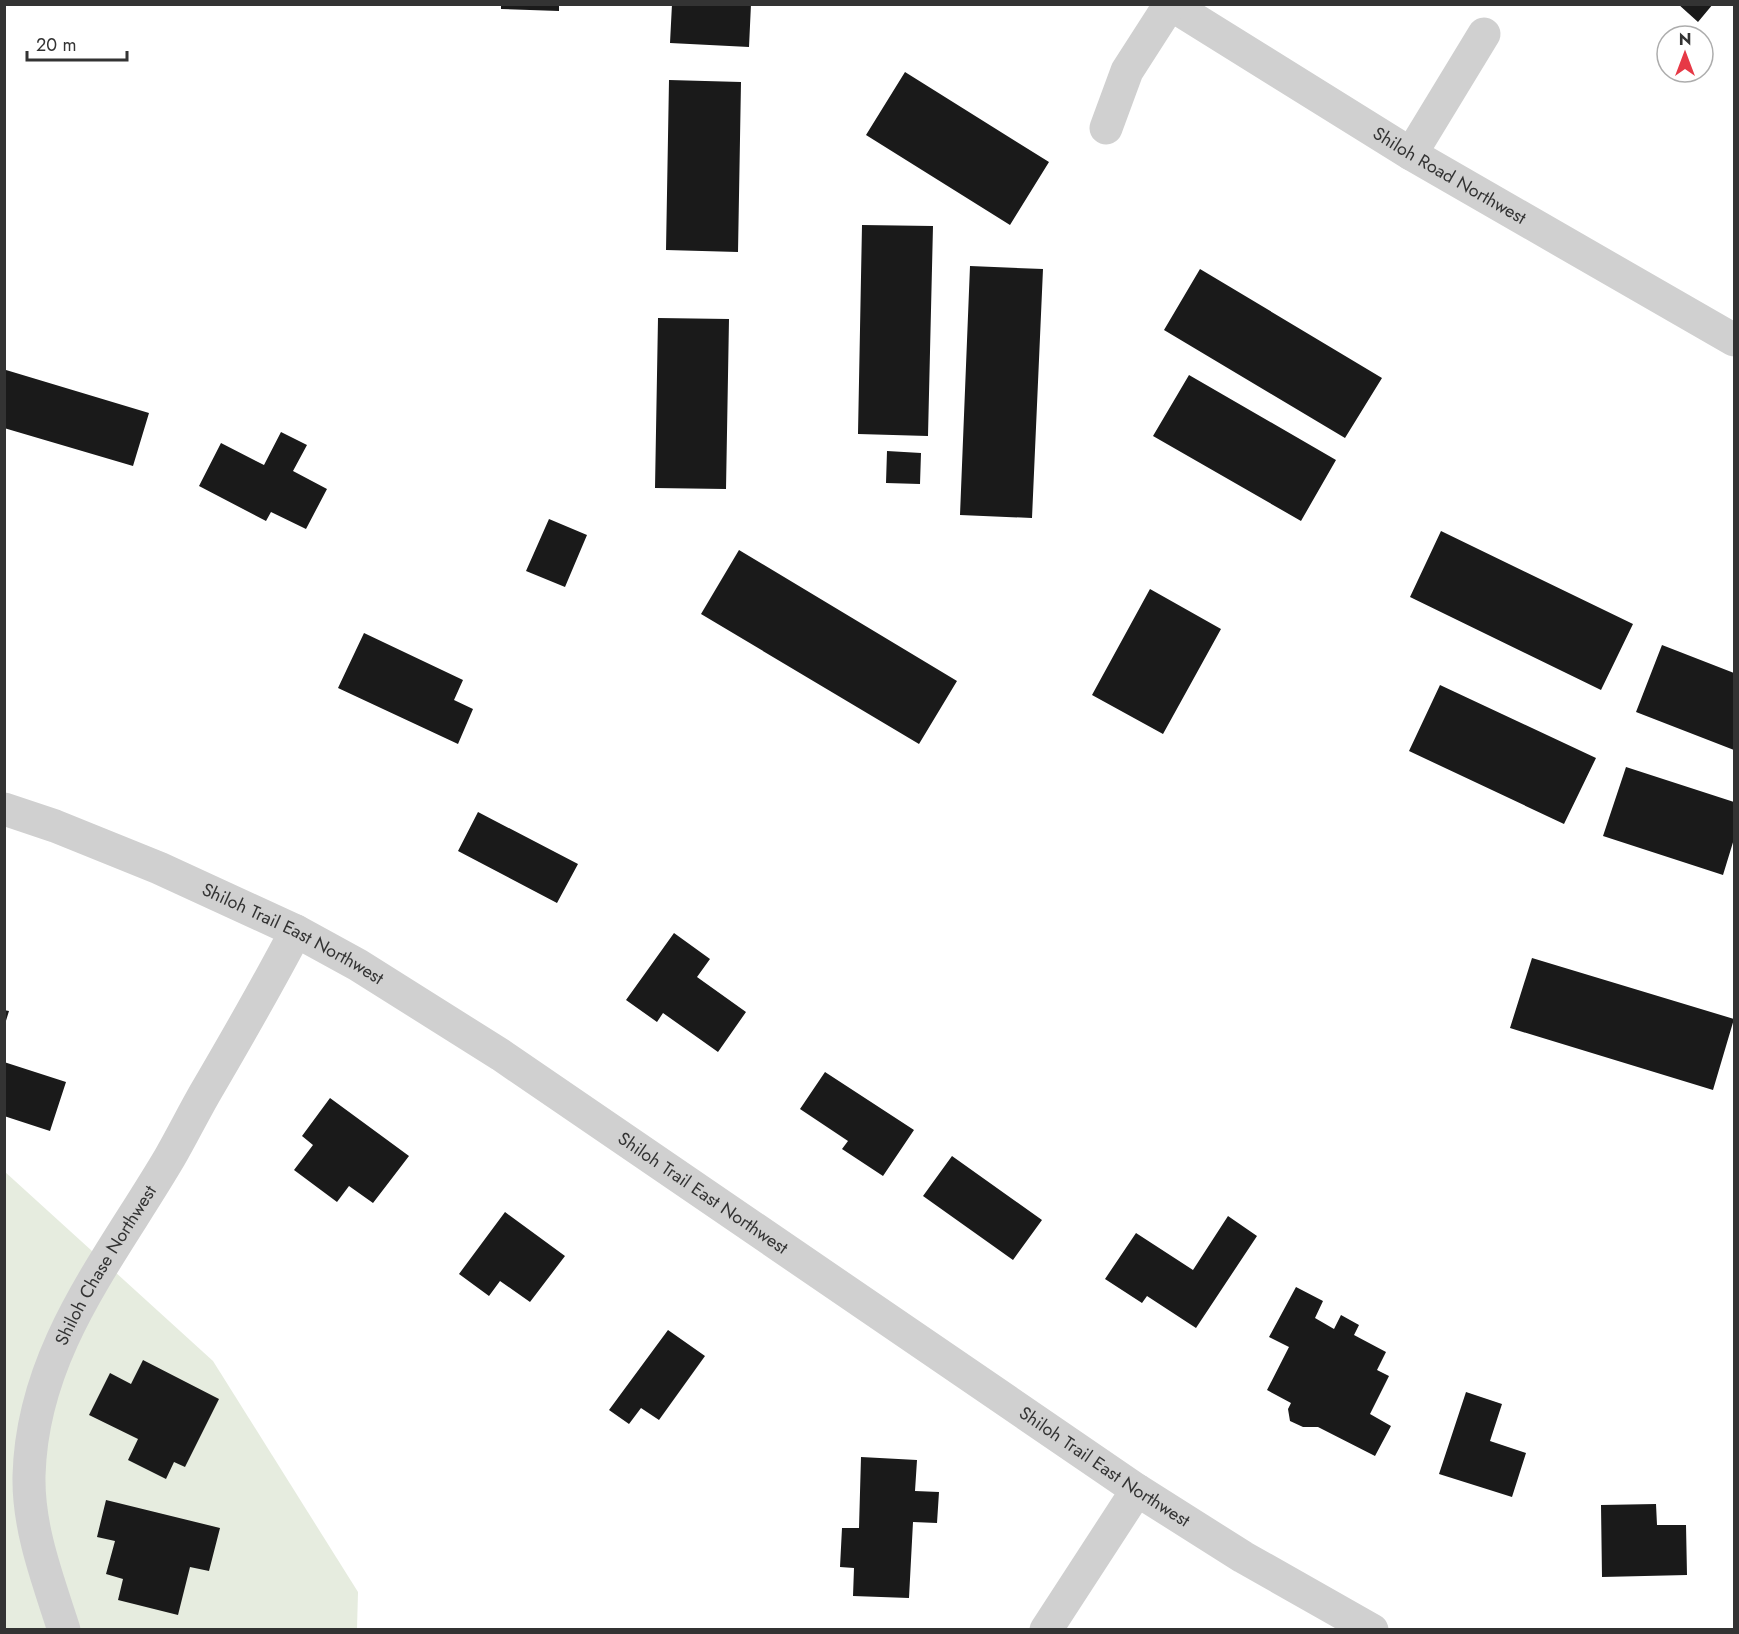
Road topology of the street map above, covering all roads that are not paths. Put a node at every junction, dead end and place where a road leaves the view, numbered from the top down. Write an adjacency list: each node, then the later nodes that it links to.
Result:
1 (1170, 5): 3 (street); 4 (street, Shiloh Road Northwest)
2 (1484, 34): 4 (street)
3 (1106, 128)
4 (1411, 154): 5 (street, Shiloh Road Northwest)
5 (1734, 340)
6 (4, 809): 7 (street, Shiloh Trail East Northwest)
7 (296, 931): 8 (street, Shiloh Trail East Northwest); 9 (street, Shiloh Chase Northwest)
8 (1137, 1490): 10 (street); 11 (street, Shiloh Trail East Northwest)
9 (64, 1629)
10 (1046, 1629)
11 (1372, 1629)

